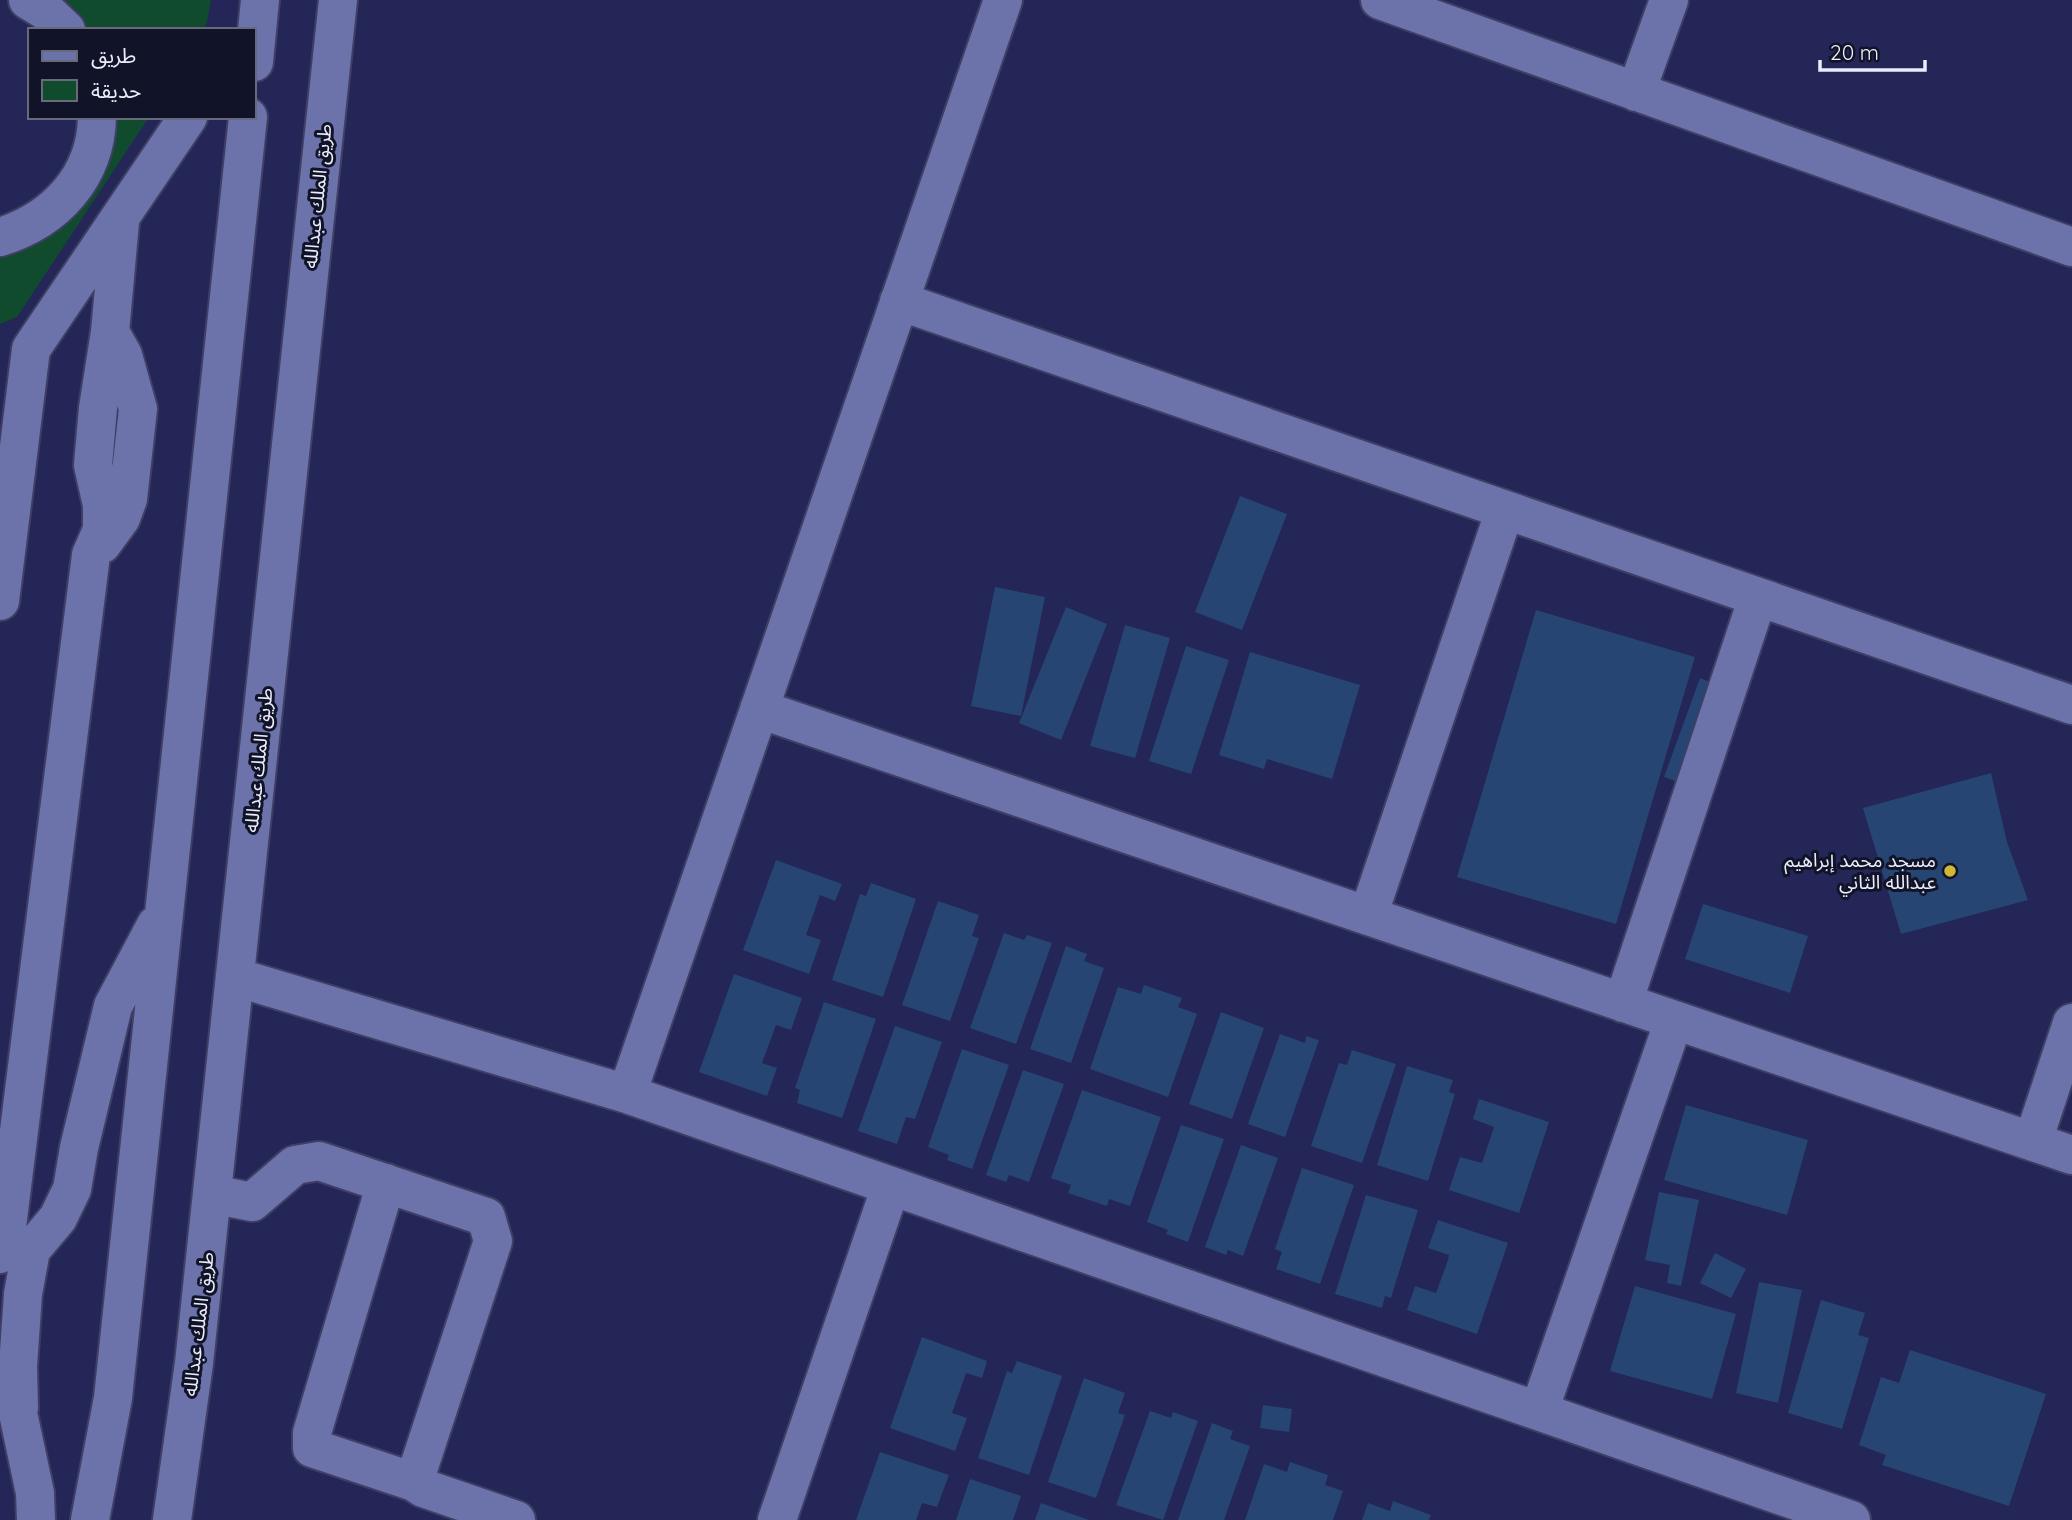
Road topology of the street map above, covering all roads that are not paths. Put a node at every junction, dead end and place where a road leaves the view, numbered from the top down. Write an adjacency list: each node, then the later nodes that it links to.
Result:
1 (28, 0): 8 (street)
2 (253, 0): 9 (street)
3 (260, 0): 10 (street)
4 (338, 0): 30 (street, طريق الملك عبدالله)
5 (1003, 0): 18 (street)
6 (1380, 0): 11 (street)
7 (1669, 0): 11 (street)
8 (64, 28)
9 (239, 28)
10 (256, 41)
11 (1636, 92): 17 (street)
12 (97, 119): 16 (street)
13 (187, 119): 15 (street)
14 (248, 119): 28 (street)
15 (121, 216): 19 (street); 25 (street)
16 (0, 237)
17 (2072, 247)
18 (900, 301): 22 (street); 27 (street)
19 (110, 332): 20 (street); 21 (street)
20 (98, 408): 21 (street); 23 (street)
21 (130, 478): 23 (street)
22 (1505, 510): 24 (street); 29 (street)
23 (91, 555): 40 (street)
24 (1758, 597): 26 (street); 31 (street)
25 (0, 601)
26 (2072, 705)
27 (759, 709): 29 (street); 34 (street)
28 (165, 908): 42 (street); 46 (street)
29 (1368, 916): 31 (street)
30 (235, 977): 34 (street); 39 (street, طريق الملك عبدالله)
31 (1623, 1003): 32 (street)
32 (1674, 1020): 35 (street); 43 (street)
33 (2072, 1023): 35 (street)
34 (627, 1094): 38 (street)
35 (2033, 1141): 36 (street)
36 (2072, 1155)
37 (386, 1183): 39 (street); 44 (street); 44 (street)
38 (891, 1186): 43 (street); 49 (street)
39 (212, 1194): 47 (street, طريق الملك عبدالله)
40 (0, 1254)
41 (0, 1343): 42 (street)
42 (19, 1408): 45 (street)
43 (1539, 1412): 50 (street)
44 (414, 1482): 48 (street)
45 (36, 1520)
46 (90, 1520)
47 (172, 1520)
48 (516, 1520)
49 (777, 1520)
50 (1850, 1520)

